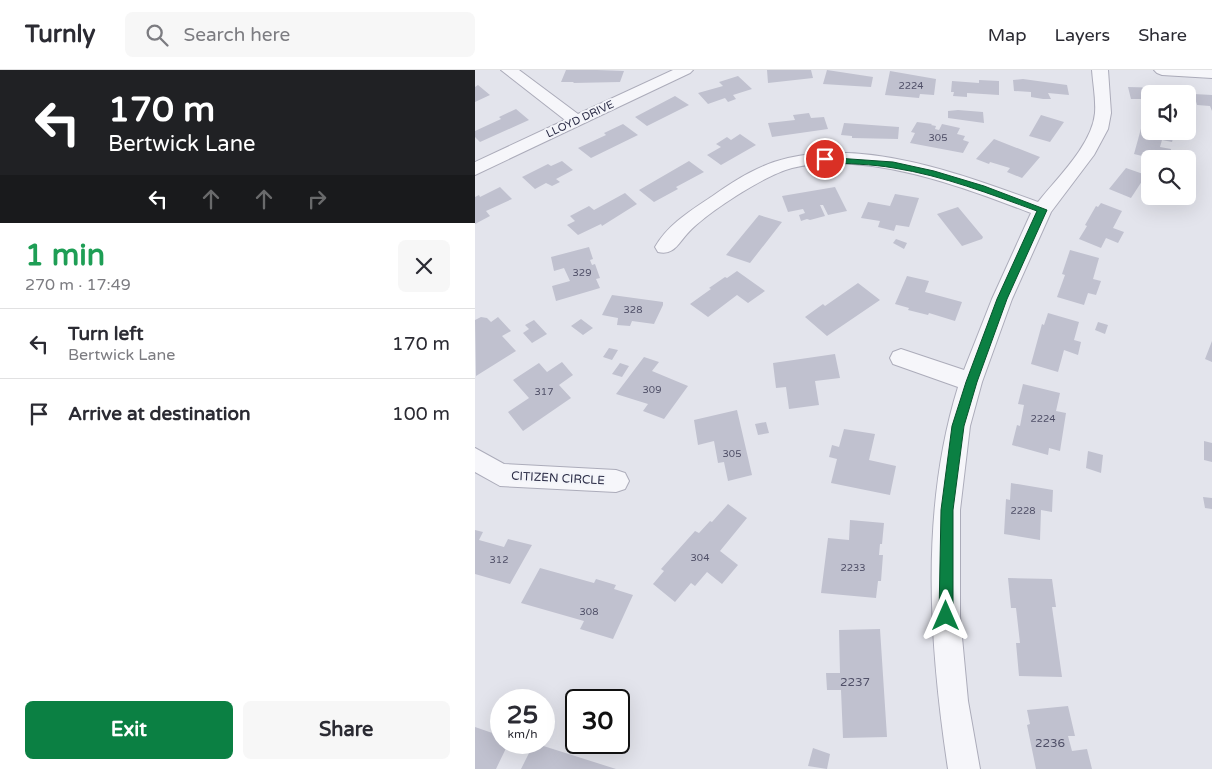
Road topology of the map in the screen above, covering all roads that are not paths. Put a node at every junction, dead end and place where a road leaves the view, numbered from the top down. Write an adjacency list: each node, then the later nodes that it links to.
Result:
1 (509, 70): 6 (street)
2 (685, 70): 6 (street, LLOYD DRIVE)
3 (1100, 70): 8 (street)
4 (1162, 70): 5 (street)
5 (1212, 73)
6 (575, 121): 7 (street, LLOYD DRIVE)
7 (475, 169)
8 (1042, 210): 9 (street); 11 (street)
9 (665, 247)
10 (901, 358): 11 (street)
11 (971, 382): 14 (street)
12 (475, 459): 13 (street, CITIZEN CIRCLE)
13 (616, 481)
14 (963, 769)

